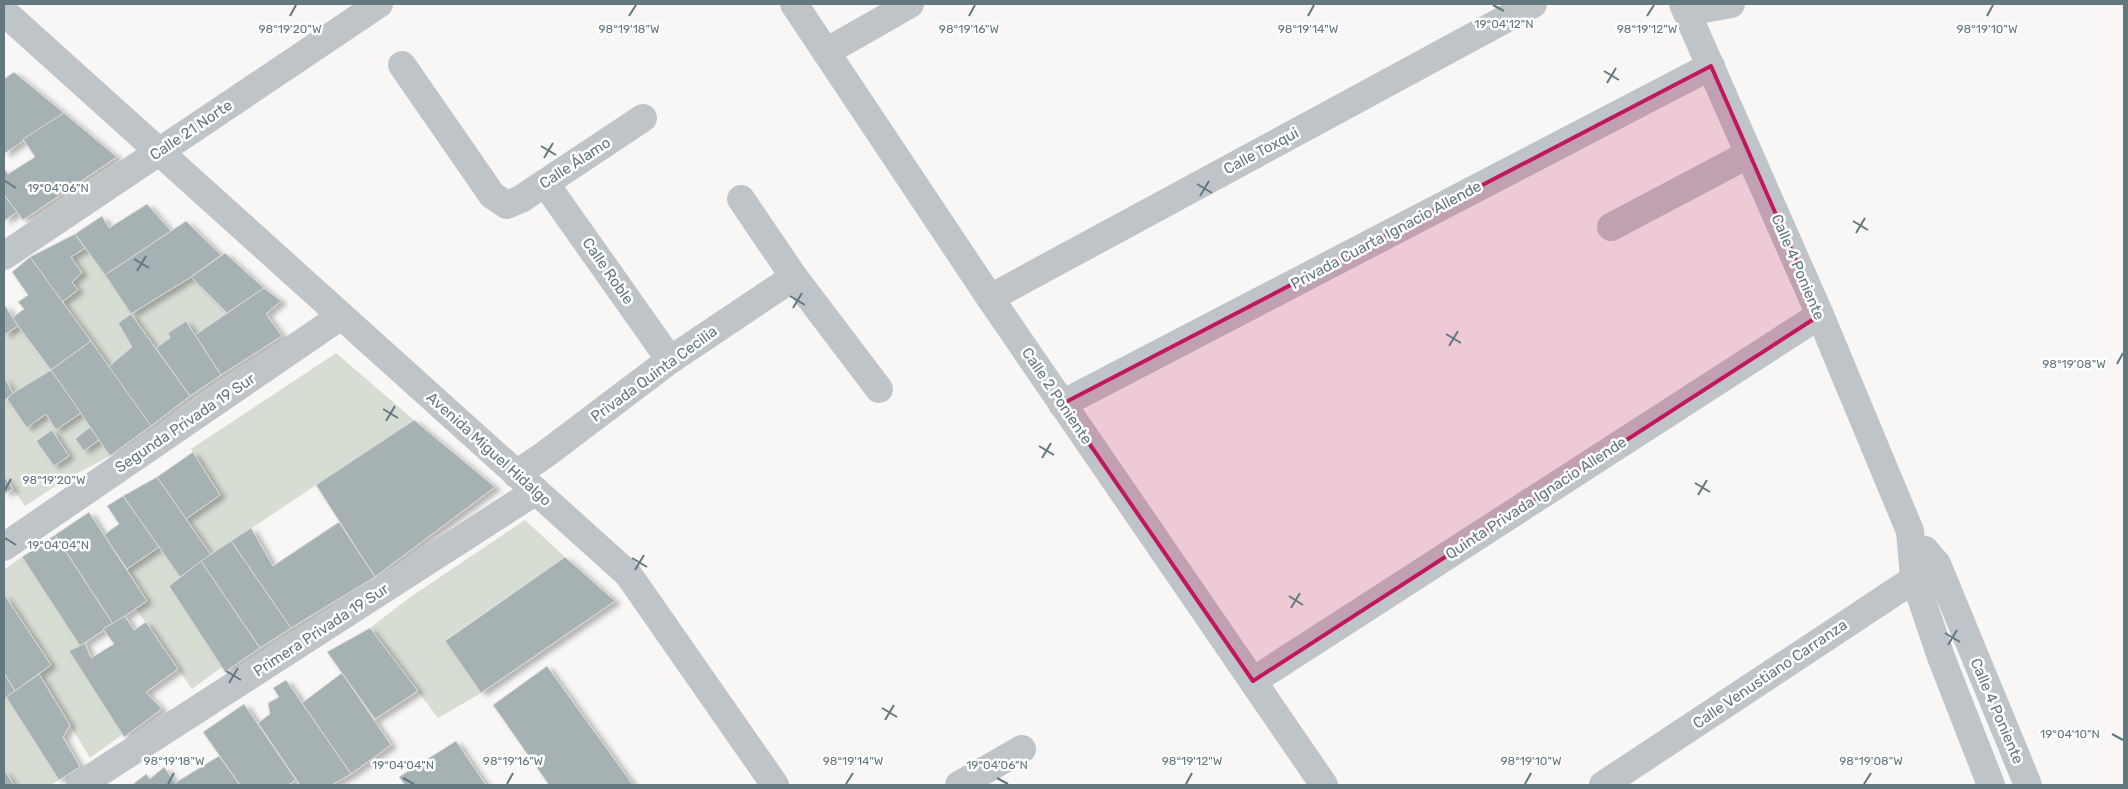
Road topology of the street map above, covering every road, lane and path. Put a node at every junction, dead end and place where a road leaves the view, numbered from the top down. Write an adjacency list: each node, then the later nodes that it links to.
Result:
1 (379, 4): 12 (street, Calle 21 Norte)
2 (794, 4): 8 (street, Calle 2 Poniente)
3 (910, 4): 8 (street)
4 (1532, 4): 19 (street, Calle Toxqui)
5 (1731, 4): 6 (street)
6 (1685, 8): 10 (street, Calle 4 Poniente)
7 (4, 12): 12 (street, Avenida Miguel Hidalgo)
8 (826, 52): 19 (street, Calle 2 Poniente)
9 (402, 65): 14 (street, Calle Álamo)
10 (1711, 66): 13 (street, Calle 4 Poniente); 24 (street, Privada Cuarta Ignacio Allende)
11 (643, 118): 14 (street, Calle Álamo)
12 (159, 152): 17 (street, Calle 21 Norte); 20 (street, Avenida Miguel Hidalgo)
13 (1749, 154): 16 (street); 21 (street, Calle 4 Poniente)
14 (545, 183): 22 (street, Calle Roble)
15 (741, 199): 18 (street)
16 (1611, 227)
17 (4, 256)
18 (794, 277): 22 (street, Privada Quinta Cecilia); 23 (street)
19 (990, 298): 24 (street, Calle 2 Poniente)
20 (341, 316): 25 (street, Avenida Miguel Hidalgo); 27 (street, Segunda Privada 19 Sur)
21 (1820, 316): 28 (street, Calle 4 Poniente); 29 (street, Quinta Privada Ignacio Allende)
22 (670, 360): 25 (street, Privada Quinta Cecilia)
23 (879, 389)
24 (1062, 404): 29 (street, Calle 2 Poniente)
25 (516, 474): 26 (street, Avenida Miguel Hidalgo)
26 (536, 491): 31 (street, Primera Privada 19 Sur); 32 (street, Avenida Miguel Hidalgo)
27 (4, 547)
28 (1925, 570): 35 (street, Calle Venustiano Carranza); 36 (street); 37 (street, Calle 4 Poniente)
29 (1253, 682): 34 (street, Calle 2 Poniente)
30 (1022, 749): 33 (street)
31 (80, 785)
32 (775, 785)
33 (959, 785)
34 (1324, 785)
35 (1603, 785)
36 (1991, 785)
37 (2028, 785)

